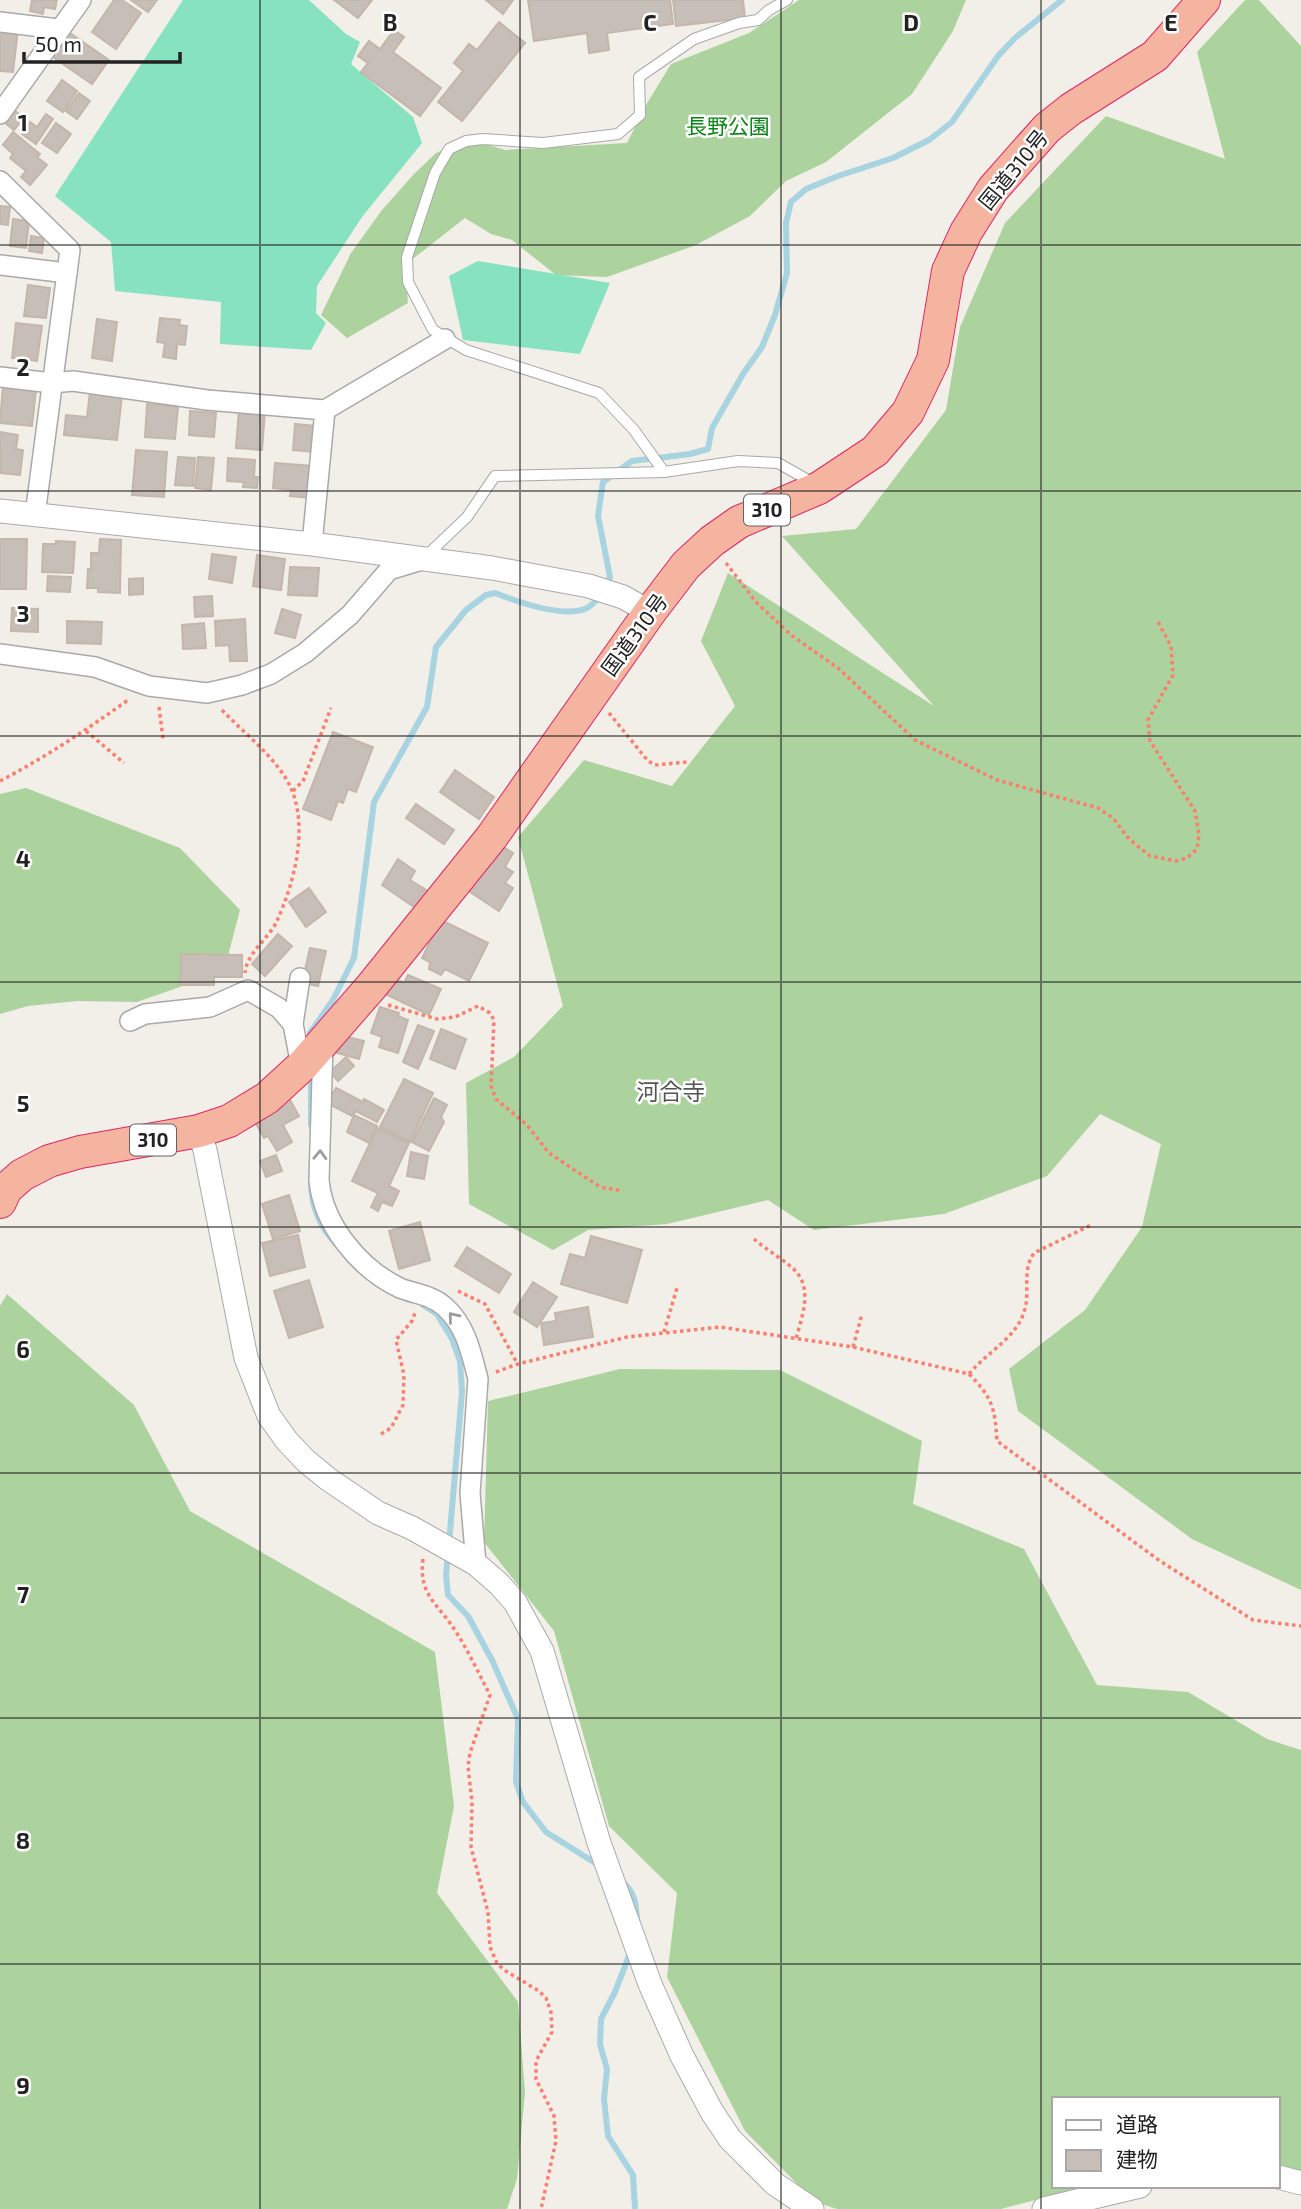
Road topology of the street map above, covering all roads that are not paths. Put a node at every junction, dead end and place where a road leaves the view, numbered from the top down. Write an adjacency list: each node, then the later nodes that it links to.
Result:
1 (81, 0): 5 (street)
2 (787, 0): 10 (lane)
3 (1204, 0): 15 (highway, 国道310号 / 310)
4 (0, 22): 5 (street)
5 (58, 29): 6 (street)
6 (0, 114)
7 (0, 181): 9 (street)
8 (0, 265): 9 (street)
9 (67, 273): 12 (street)
10 (445, 339): 13 (street); 14 (lane)
11 (0, 377): 12 (street)
12 (52, 383): 13 (street); 17 (street)
13 (325, 411): 18 (street)
14 (663, 470): 15 (lane); 19 (lane)
15 (819, 488): 20 (highway, 国道310号 / 310)
16 (0, 511): 17 (street)
17 (35, 515): 18 (street)
18 (312, 544): 19 (street)
19 (422, 560): 20 (street); 21 (street)
20 (650, 612): 25 (highway, 国道310号 / 310)
21 (0, 654)
22 (300, 978): 24 (street)
23 (130, 1021): 24 (street)
24 (293, 1024): 25 (street)
25 (312, 1056): 26 (highway, 国道310号 / 310); 28 (street, one-way to 25)
26 (199, 1131): 27 (highway, 国道310号 / 310); 28 (street)
27 (0, 1202)
28 (471, 1561): 32 (street)
29 (1280, 2178): 30 (street)
30 (1301, 2183)
31 (1132, 2188): 33 (street)
32 (812, 2209)
33 (1044, 2209)

